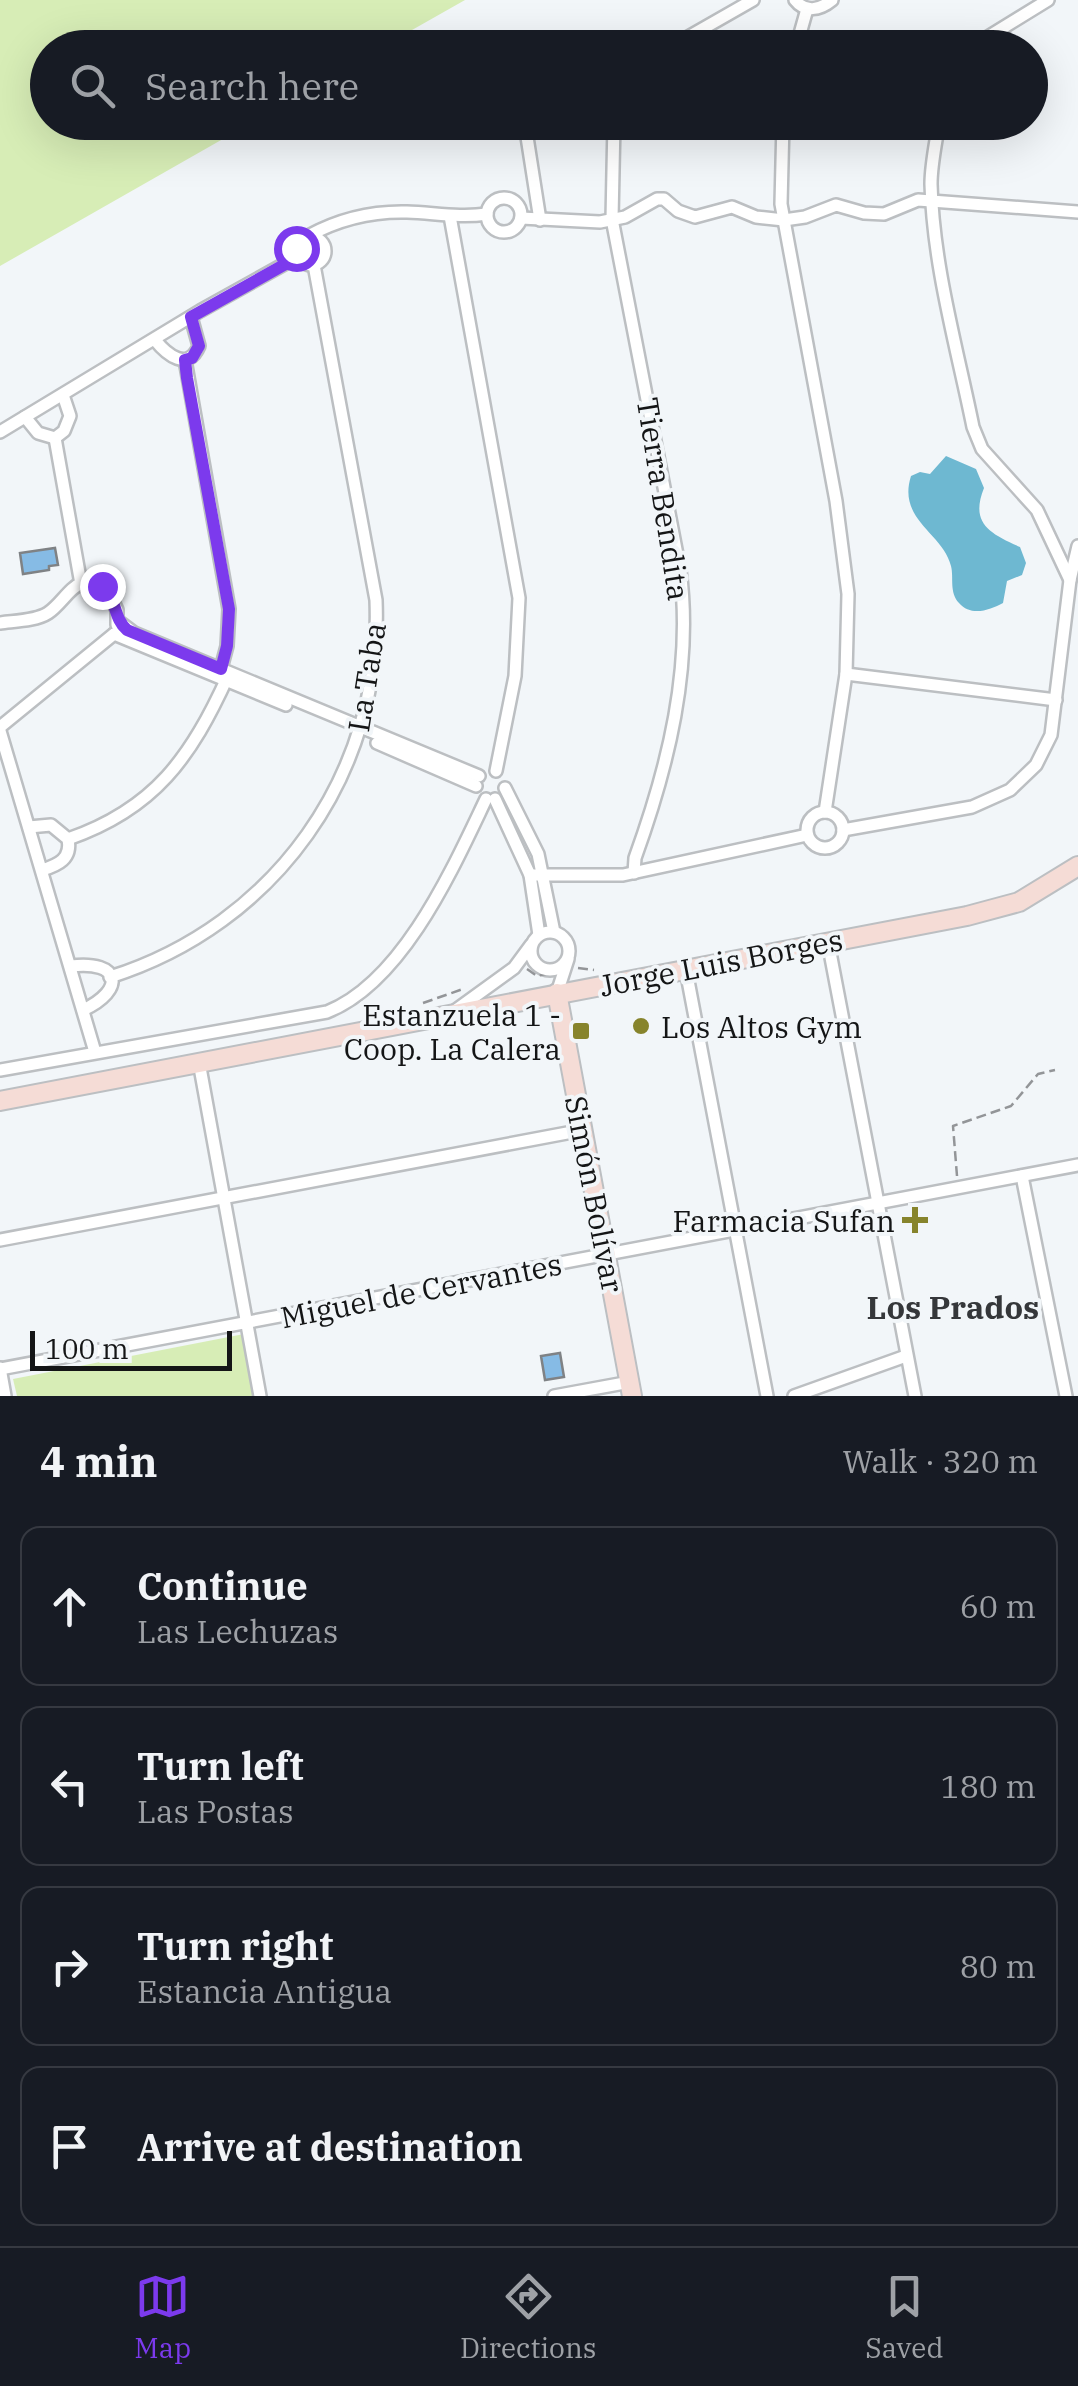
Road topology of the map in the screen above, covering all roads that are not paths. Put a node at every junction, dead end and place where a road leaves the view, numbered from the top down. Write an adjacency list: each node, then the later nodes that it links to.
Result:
1 (752, 0): 6 (street)
2 (795, 0): 5 (street)
3 (832, 0): 5 (street)
4 (1048, 0): 8 (street)
5 (807, 9): 7 (street)
6 (700, 30)
7 (801, 30)
8 (999, 30)
9 (527, 140): 19 (street)
10 (614, 140): 18 (street, Tierra Bendita)
11 (782, 140): 20 (street)
12 (936, 140): 13 (street)
13 (933, 200): 14 (street); 20 (street); 34 (street)
14 (1078, 212)
15 (487, 214): 16 (street); 17 (street); 17 (street)
16 (450, 216): 21 (street); 43 (street)
17 (520, 218): 19 (street)
18 (612, 219): 19 (street); 20 (street); 54 (street, Tierra Bendita)
19 (540, 220)
20 (784, 220): 38 (street)
21 (331, 223): 22 (street); 23 (street)
22 (308, 236): 23 (street); 24 (street)
23 (324, 246): 25 (street)
24 (298, 257): 25 (street); 26 (street)
25 (314, 265): 42 (street, La Taba)
26 (191, 317): 27 (street); 28 (street)
27 (155, 340): 28 (street); 29 (street)
28 (185, 360): 39 (street)
29 (63, 395): 30 (street); 32 (street)
30 (25, 417): 31 (street); 32 (street)
31 (0, 432)
32 (55, 438): 35 (street)
33 (1078, 546): 34 (street)
34 (1070, 580): 40 (street)
35 (81, 584): 36 (street); 37 (street)
36 (0, 623)
37 (116, 628): 39 (street); 41 (street)
38 (846, 674): 40 (street); 47 (street)
39 (224, 675): 42 (street); 51 (street)
40 (1056, 700): 49 (street)
41 (0, 729): 48 (street)
42 (360, 732): 44 (street); 64 (street, La Taba)
43 (496, 771): 44 (street); 45 (street)
44 (478, 781): 46 (street)
45 (505, 788): 46 (street); 56 (street)
46 (490, 799): 55 (street); 68 (street)
47 (825, 812): 49 (street); 50 (street)
48 (29, 827): 51 (street); 53 (street)
49 (843, 830): 50 (street)
50 (808, 834): 54 (street)
51 (68, 839): 53 (street)
52 (1078, 866): 59 (street, Jorge Luis Borges)
53 (42, 870): 61 (street)
54 (634, 873): 56 (street)
55 (530, 875): 56 (street); 58 (street)
56 (544, 876): 57 (street)
57 (554, 932): 58 (street); 60 (street)
58 (535, 940): 62 (street); 67 (street)
59 (828, 942): 63 (street, Jorge Luis Borges); 76 (street)
60 (568, 958): 62 (street); 65 (street, Simón Bolívar)
61 (71, 966): 64 (street); 66 (street)
62 (548, 970): 65 (street, Simón Bolívar)
63 (686, 970): 65 (street, Jorge Luis Borges); 77 (street)
64 (110, 977): 66 (street)
65 (557, 992): 67 (street, Jorge Luis Borges); 72 (street, Simón Bolívar)
66 (83, 1010): 68 (street)
67 (449, 1014): 69 (street, Jorge Luis Borges)
68 (95, 1052): 70 (street)
69 (199, 1062): 71 (street, Jorge Luis Borges); 75 (street)
70 (0, 1070)
71 (0, 1100)
72 (583, 1130): 75 (street); 79 (street, Simón Bolívar)
73 (1078, 1165): 74 (street, Miguel de Cervantes)
74 (1022, 1176): 76 (street, Miguel de Cervantes); 90 (street)
75 (222, 1196): 78 (street); 80 (street)
76 (878, 1203): 77 (street, Miguel de Cervantes); 81 (street)
77 (736, 1230): 79 (street, Miguel de Cervantes); 87 (street)
78 (0, 1240)
79 (606, 1255): 80 (street, Miguel de Cervantes); 83 (street, Simón Bolívar)
80 (247, 1324): 82 (street, Miguel de Cervantes); 85 (street)
81 (906, 1356): 88 (street); 89 (street)
82 (0, 1369): 84 (street)
83 (631, 1389): 86 (street)
84 (6, 1396)
85 (260, 1396)
86 (554, 1396)
87 (766, 1396)
88 (794, 1396)
89 (915, 1396)
90 (1066, 1396)

